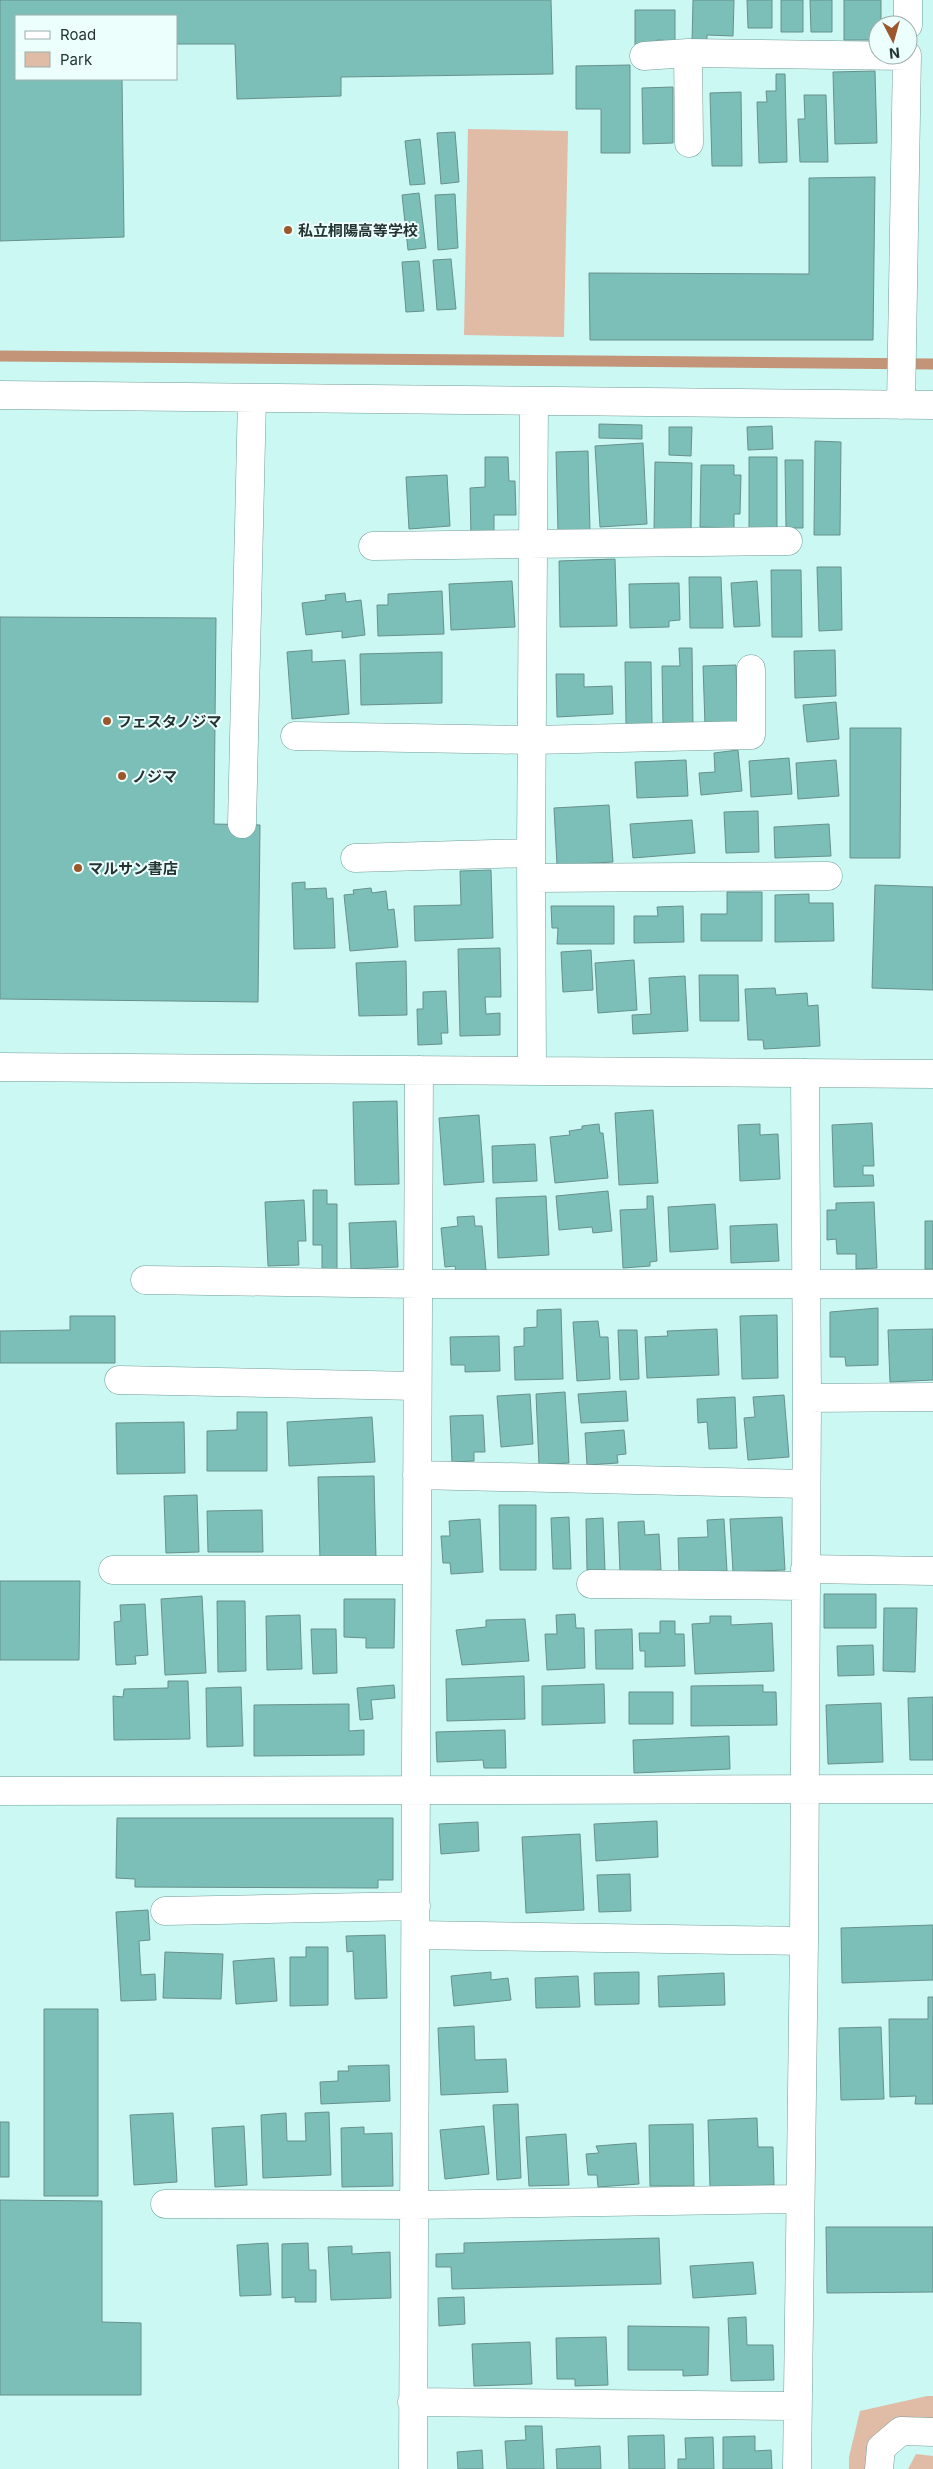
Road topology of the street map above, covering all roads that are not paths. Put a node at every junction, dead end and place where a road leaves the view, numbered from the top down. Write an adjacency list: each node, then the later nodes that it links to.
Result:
1 (908, 0): 2 (street)
2 (908, 15)
3 (688, 53): 4 (street); 5 (street); 7 (street)
4 (868, 55)
5 (644, 56)
6 (908, 65): 11 (street)
7 (690, 143)
8 (0, 395): 9 (street)
9 (252, 398): 10 (street); 19 (street)
10 (534, 402): 11 (street); 14 (street)
11 (901, 405): 12 (street)
12 (933, 405)
13 (788, 542): 14 (street)
14 (534, 544): 15 (street); 18 (street)
15 (373, 546)
16 (751, 669): 18 (street)
17 (295, 736): 18 (street)
18 (532, 740): 21 (street)
19 (242, 824)
20 (355, 858): 21 (street)
21 (531, 866): 22 (street); 25 (street)
22 (828, 876)
23 (0, 1067): 24 (street)
24 (418, 1070): 25 (street); 30 (street)
25 (532, 1071): 26 (street)
26 (805, 1073): 27 (street); 29 (street)
27 (933, 1074)
28 (145, 1280): 30 (street)
29 (805, 1283): 30 (street); 31 (street); 35 (street)
30 (418, 1284): 33 (street)
31 (933, 1284)
32 (119, 1380): 33 (street)
33 (417, 1386): 36 (street)
34 (933, 1397): 35 (street)
35 (807, 1398): 37 (street)
36 (417, 1475): 37 (street); 39 (street)
37 (805, 1484): 41 (street)
38 (113, 1570): 39 (street)
39 (416, 1570): 45 (street)
40 (933, 1571): 41 (street)
41 (805, 1578): 42 (street); 43 (street)
42 (591, 1584)
43 (805, 1788): 44 (street); 45 (street); 50 (street)
44 (933, 1789)
45 (415, 1790): 46 (street); 47 (street)
46 (0, 1791)
47 (416, 1906): 48 (street); 49 (street)
48 (165, 1911)
49 (416, 1935): 50 (street); 53 (street)
50 (804, 1940): 51 (street)
51 (800, 2199): 53 (street); 55 (street)
52 (165, 2204): 53 (street)
53 (415, 2205): 54 (street)
54 (412, 2402): 55 (street); 57 (street)
55 (798, 2406): 58 (street)
56 (933, 2432): 59 (street)
57 (413, 2469)
58 (797, 2469)
59 (879, 2469)

